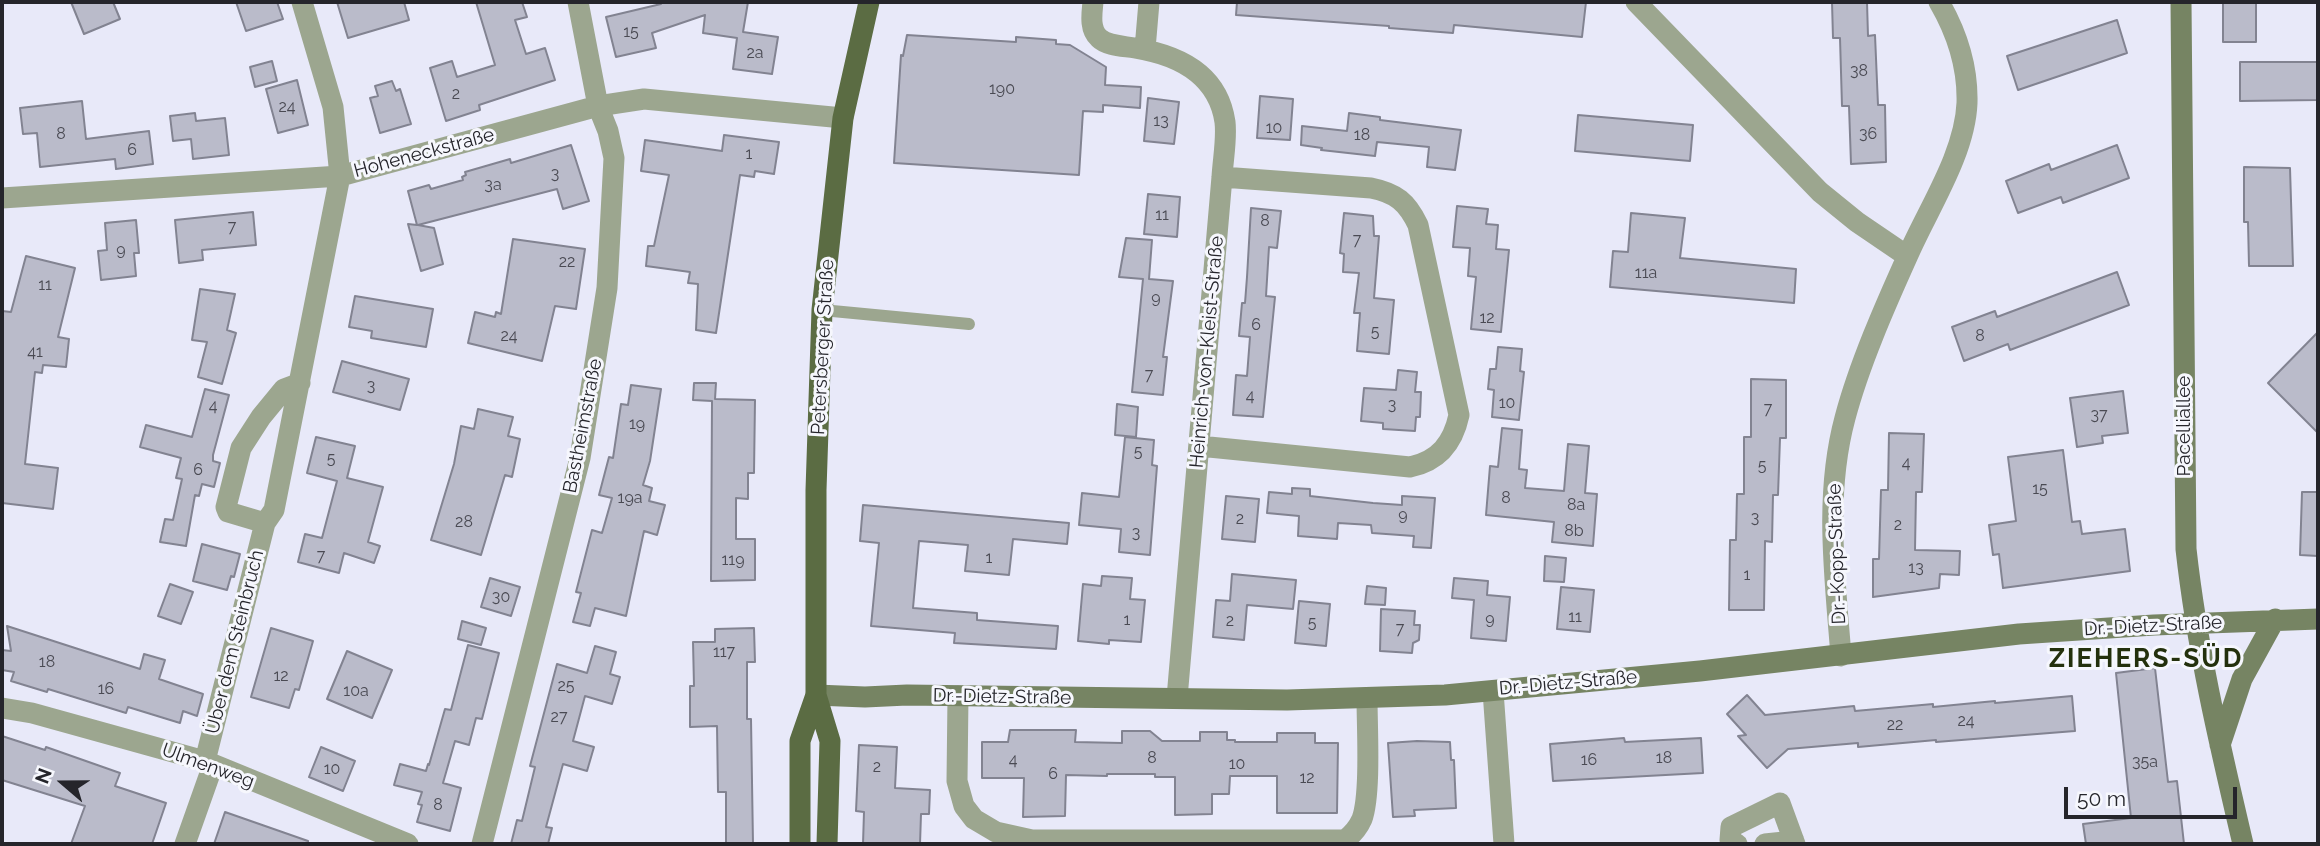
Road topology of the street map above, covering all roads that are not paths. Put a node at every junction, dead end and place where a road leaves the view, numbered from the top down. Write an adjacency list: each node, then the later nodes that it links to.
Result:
1 (302, 2): 12 (street, Über dem Steinbruch)
2 (578, 2): 10 (street, Bastheimstraße)
3 (869, 2): 11 (main road, Petersberger Straße)
4 (1093, 2): 9 (street, Heinrich-von-Kleist-Straße)
5 (1149, 2): 9 (street)
6 (1636, 2): 15 (street)
7 (1940, 2): 15 (street, Dr.-Kopp-Straße)
8 (2181, 2): 23 (main road, Pacelliallee)
9 (1145, 49): 13 (street, Heinrich-von-Kleist-Straße)
10 (598, 106): 11 (street, Hoheneckstraße); 12 (street, Hoheneckstraße); 37 (street, Bastheimstraße)
11 (843, 118): 16 (main road, Petersberger Straße)
12 (340, 176): 14 (street, Hoheneckstraße); 18 (street, Über dem Steinbruch)
13 (1223, 177): 19 (street, Heinrich-von-Kleist-Straße); 19 (street)
14 (2, 198)
15 (1908, 256): 24 (street, Dr.-Kopp-Straße)
16 (822, 310): 17 (lane); 26 (main road, Petersberger Straße)
17 (969, 324)
18 (300, 383): 20 (street, Über dem Steinbruch); 20 (street, Über dem Steinbruch)
19 (1199, 446): 28 (street, Heinrich-von-Kleist-Straße)
20 (265, 523): 32 (street, Über dem Steinbruch)
21 (2318, 619): 22 (main road, Dr.-Dietz-Straße)
22 (2275, 620): 23 (main road, Dr.-Dietz-Straße); 31 (main road)
23 (2196, 624): 24 (main road, Dr.-Dietz-Straße); 31 (main road, Pacelliallee)
24 (1841, 656): 25 (main road, Dr.-Dietz-Straße)
25 (1493, 691): 29 (main road, Dr.-Dietz-Straße); 40 (street)
26 (816, 695): 27 (main road, Dr.-Dietz-Straße); 38 (main road, Petersberger Straße); 39 (main road, Petersberger Straße)
27 (958, 696): 28 (main road, Dr.-Dietz-Straße); 33 (street)
28 (1177, 698): 29 (main road, Dr.-Dietz-Straße)
29 (1367, 698): 33 (street)
30 (2, 708): 32 (street, Ulmenweg)
31 (2220, 746): 43 (main road, Pacelliallee)
32 (209, 763): 35 (street, Über dem Steinbruch); 36 (street, Ulmenweg)
33 (1345, 842)
34 (1795, 843): 41 (street); 42 (street)
35 (186, 844)
36 (408, 844)
37 (482, 844)
38 (800, 844)
39 (827, 844)
40 (1504, 844)
41 (1737, 844)
42 (1765, 844)
43 (2243, 844)

